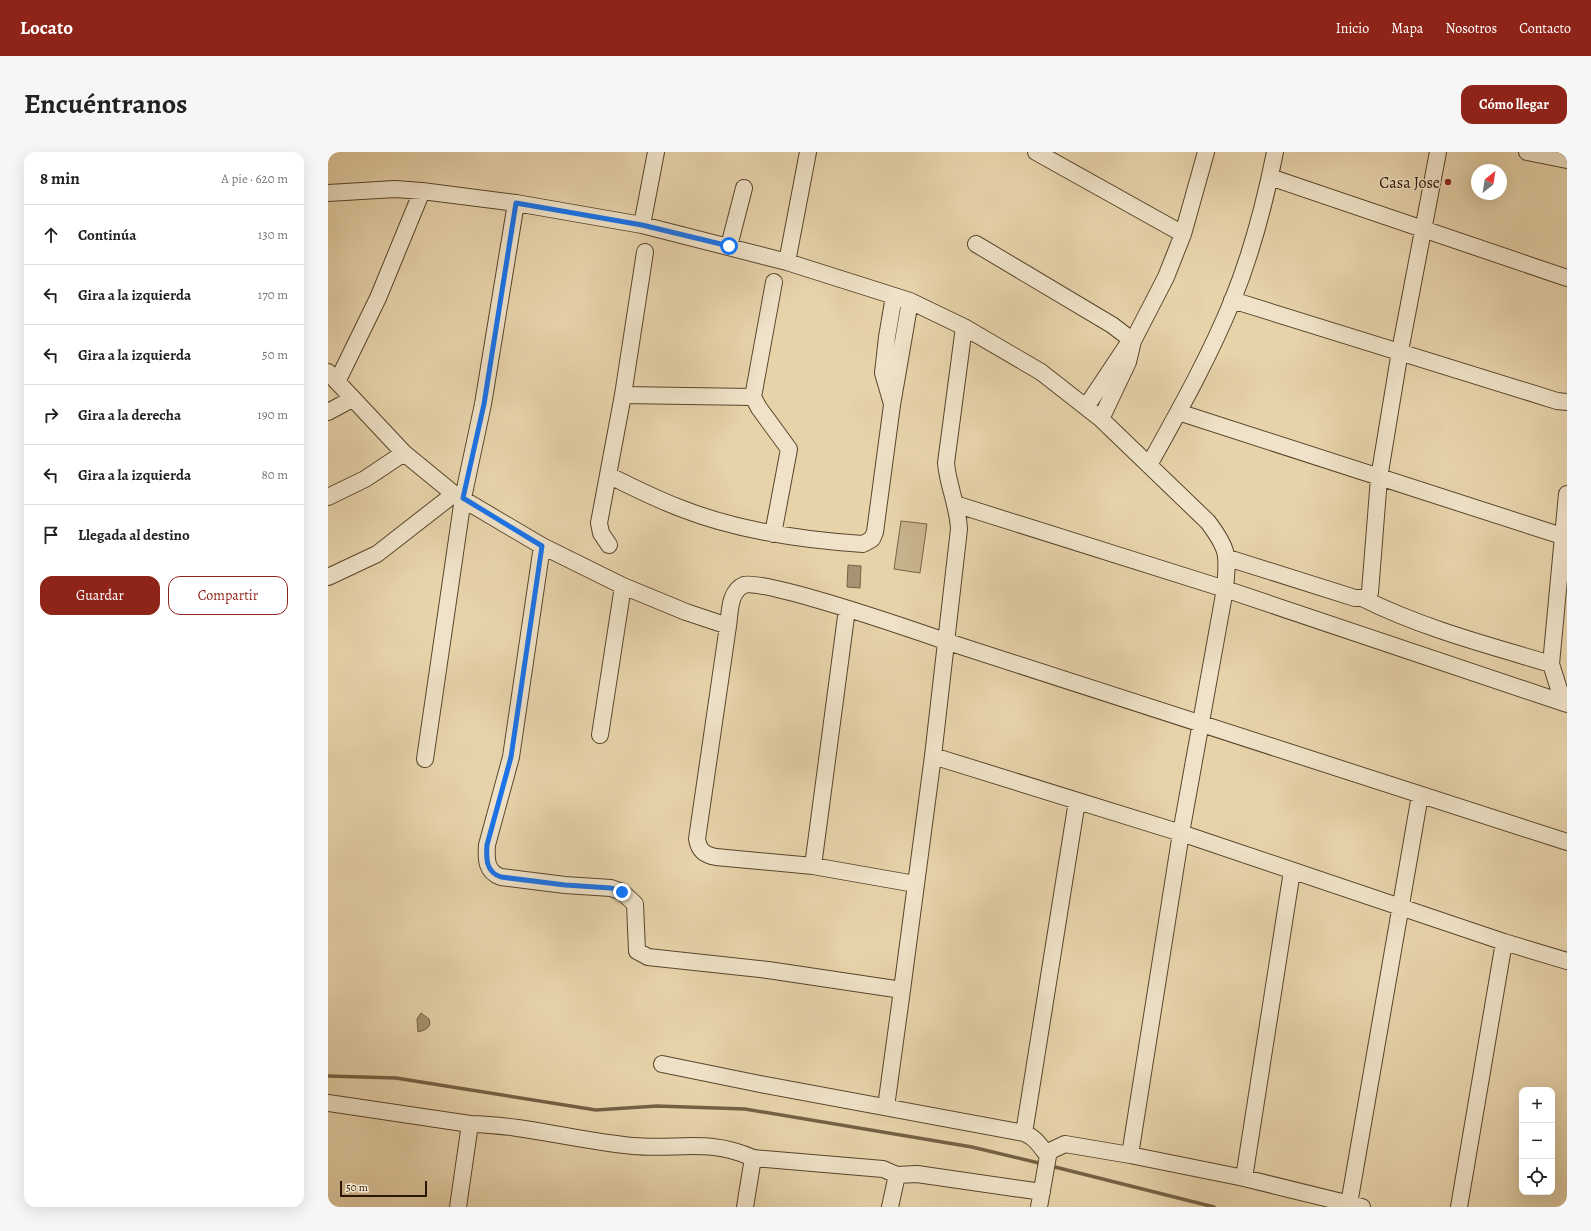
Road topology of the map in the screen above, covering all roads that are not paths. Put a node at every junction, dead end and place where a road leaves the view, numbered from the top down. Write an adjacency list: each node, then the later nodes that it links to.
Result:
1 (808, 152): 20 (street)
2 (1036, 152): 16 (street)
3 (1206, 152): 16 (street)
4 (1275, 152): 9 (street)
5 (1438, 152): 15 (street)
6 (1527, 152): 8 (street)
7 (650, 153): 14 (street)
8 (1567, 160)
9 (1270, 177): 15 (street); 24 (street)
10 (744, 188): 18 (street)
11 (422, 191): 12 (street); 13 (street); 29 (street)
12 (328, 193)
13 (516, 203): 14 (street); 44 (street)
14 (642, 225): 18 (street)
15 (1422, 230): 21 (street); 28 (street)
16 (1183, 234): 27 (street)
17 (976, 244): 27 (street)
18 (729, 246): 20 (street)
19 (645, 252): 30 (street)
20 (786, 262): 23 (street)
21 (1567, 278)
22 (774, 282): 31 (street)
23 (894, 296): 25 (street); 34 (street)
24 (1232, 300): 28 (street); 37 (street)
25 (910, 301): 26 (street); 34 (street)
26 (964, 327): 35 (street); 46 (street)
27 (1133, 341): 35 (street); 38 (street)
28 (1400, 351): 33 (street); 42 (street)
29 (333, 377): 32 (street)
30 (623, 394): 31 (street); 41 (street)
31 (753, 397): 47 (street)
32 (352, 400): 36 (street); 39 (street)
33 (1567, 402)
34 (892, 405): 47 (street)
35 (1086, 407): 38 (street)
36 (328, 412)
37 (1178, 412): 40 (street); 42 (street)
38 (1101, 418): 40 (street)
39 (404, 454): 44 (street); 45 (street)
40 (1149, 465): 51 (street)
41 (608, 476): 47 (street); 50 (street)
42 (1379, 478): 48 (street); 55 (street)
43 (1567, 494): 48 (street)
44 (458, 496): 49 (street); 52 (street); 64 (street)
45 (328, 497)
46 (955, 504): 54 (street); 58 (street)
47 (773, 534)
48 (1562, 536): 59 (street)
49 (542, 546): 53 (street); 75 (street)
50 (609, 546)
51 (1228, 558): 54 (street); 55 (street)
52 (328, 577)
53 (623, 586): 57 (street); 62 (street)
54 (1225, 589): 60 (street); 61 (street)
55 (1362, 598): 59 (street)
56 (847, 609): 57 (street); 58 (street); 69 (street)
57 (728, 626): 69 (street)
58 (945, 641): 61 (street); 63 (street)
59 (1551, 664): 60 (street)
60 (1565, 703)
61 (1202, 725): 65 (street); 67 (street)
62 (600, 735)
63 (933, 756): 66 (street); 71 (street)
64 (425, 759)
65 (1420, 795): 68 (street); 72 (street)
66 (1077, 801): 67 (street); 80 (street)
67 (1181, 833): 70 (street); 81 (street)
68 (1567, 842)
69 (813, 866): 71 (street)
70 (1292, 871): 72 (street); 85 (street)
71 (915, 884): 75 (street)
72 (1400, 906): 73 (street); 87 (street)
73 (1504, 942): 74 (street); 91 (street)
74 (1567, 961)
75 (902, 990): 78 (street)
76 (662, 1064): 78 (street)
77 (328, 1103): 79 (street)
78 (886, 1107): 80 (street)
79 (470, 1124): 82 (street); 88 (street)
80 (1024, 1133): 83 (street)
81 (1130, 1155): 83 (street); 85 (street)
82 (753, 1158): 84 (street); 89 (street)
83 (1047, 1160): 86 (street)
84 (897, 1176): 86 (street); 90 (street)
85 (1244, 1178): 87 (street)
86 (1041, 1194)
87 (1356, 1205)
88 (458, 1207)
89 (745, 1207)
90 (890, 1207)
91 (1459, 1207)

